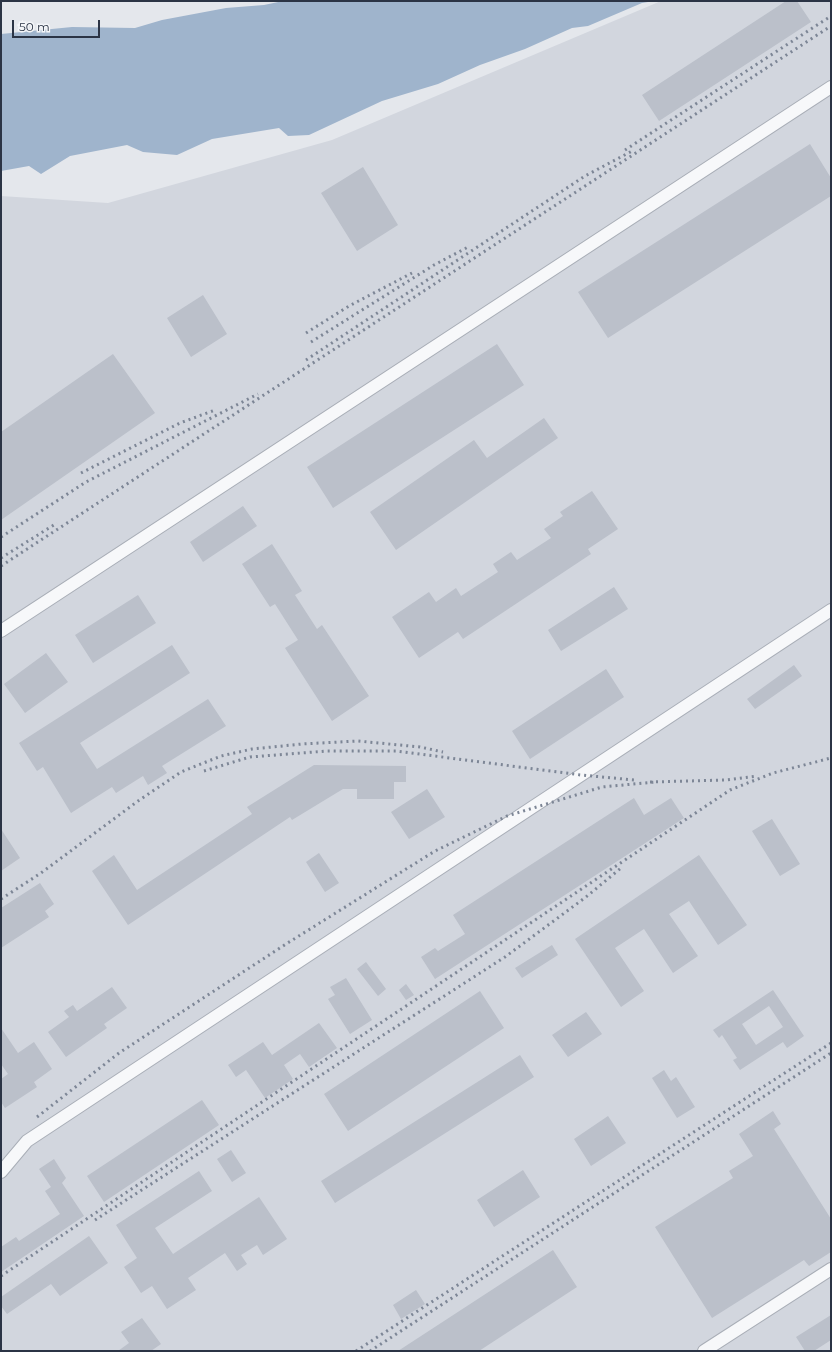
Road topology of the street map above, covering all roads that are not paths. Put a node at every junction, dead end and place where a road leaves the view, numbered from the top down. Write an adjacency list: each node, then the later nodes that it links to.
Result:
1 (831, 87): 3 (lane)
2 (831, 610): 4 (lane)
3 (1, 631)
4 (1, 1172)
5 (831, 1269): 6 (lane)
6 (704, 1351)

